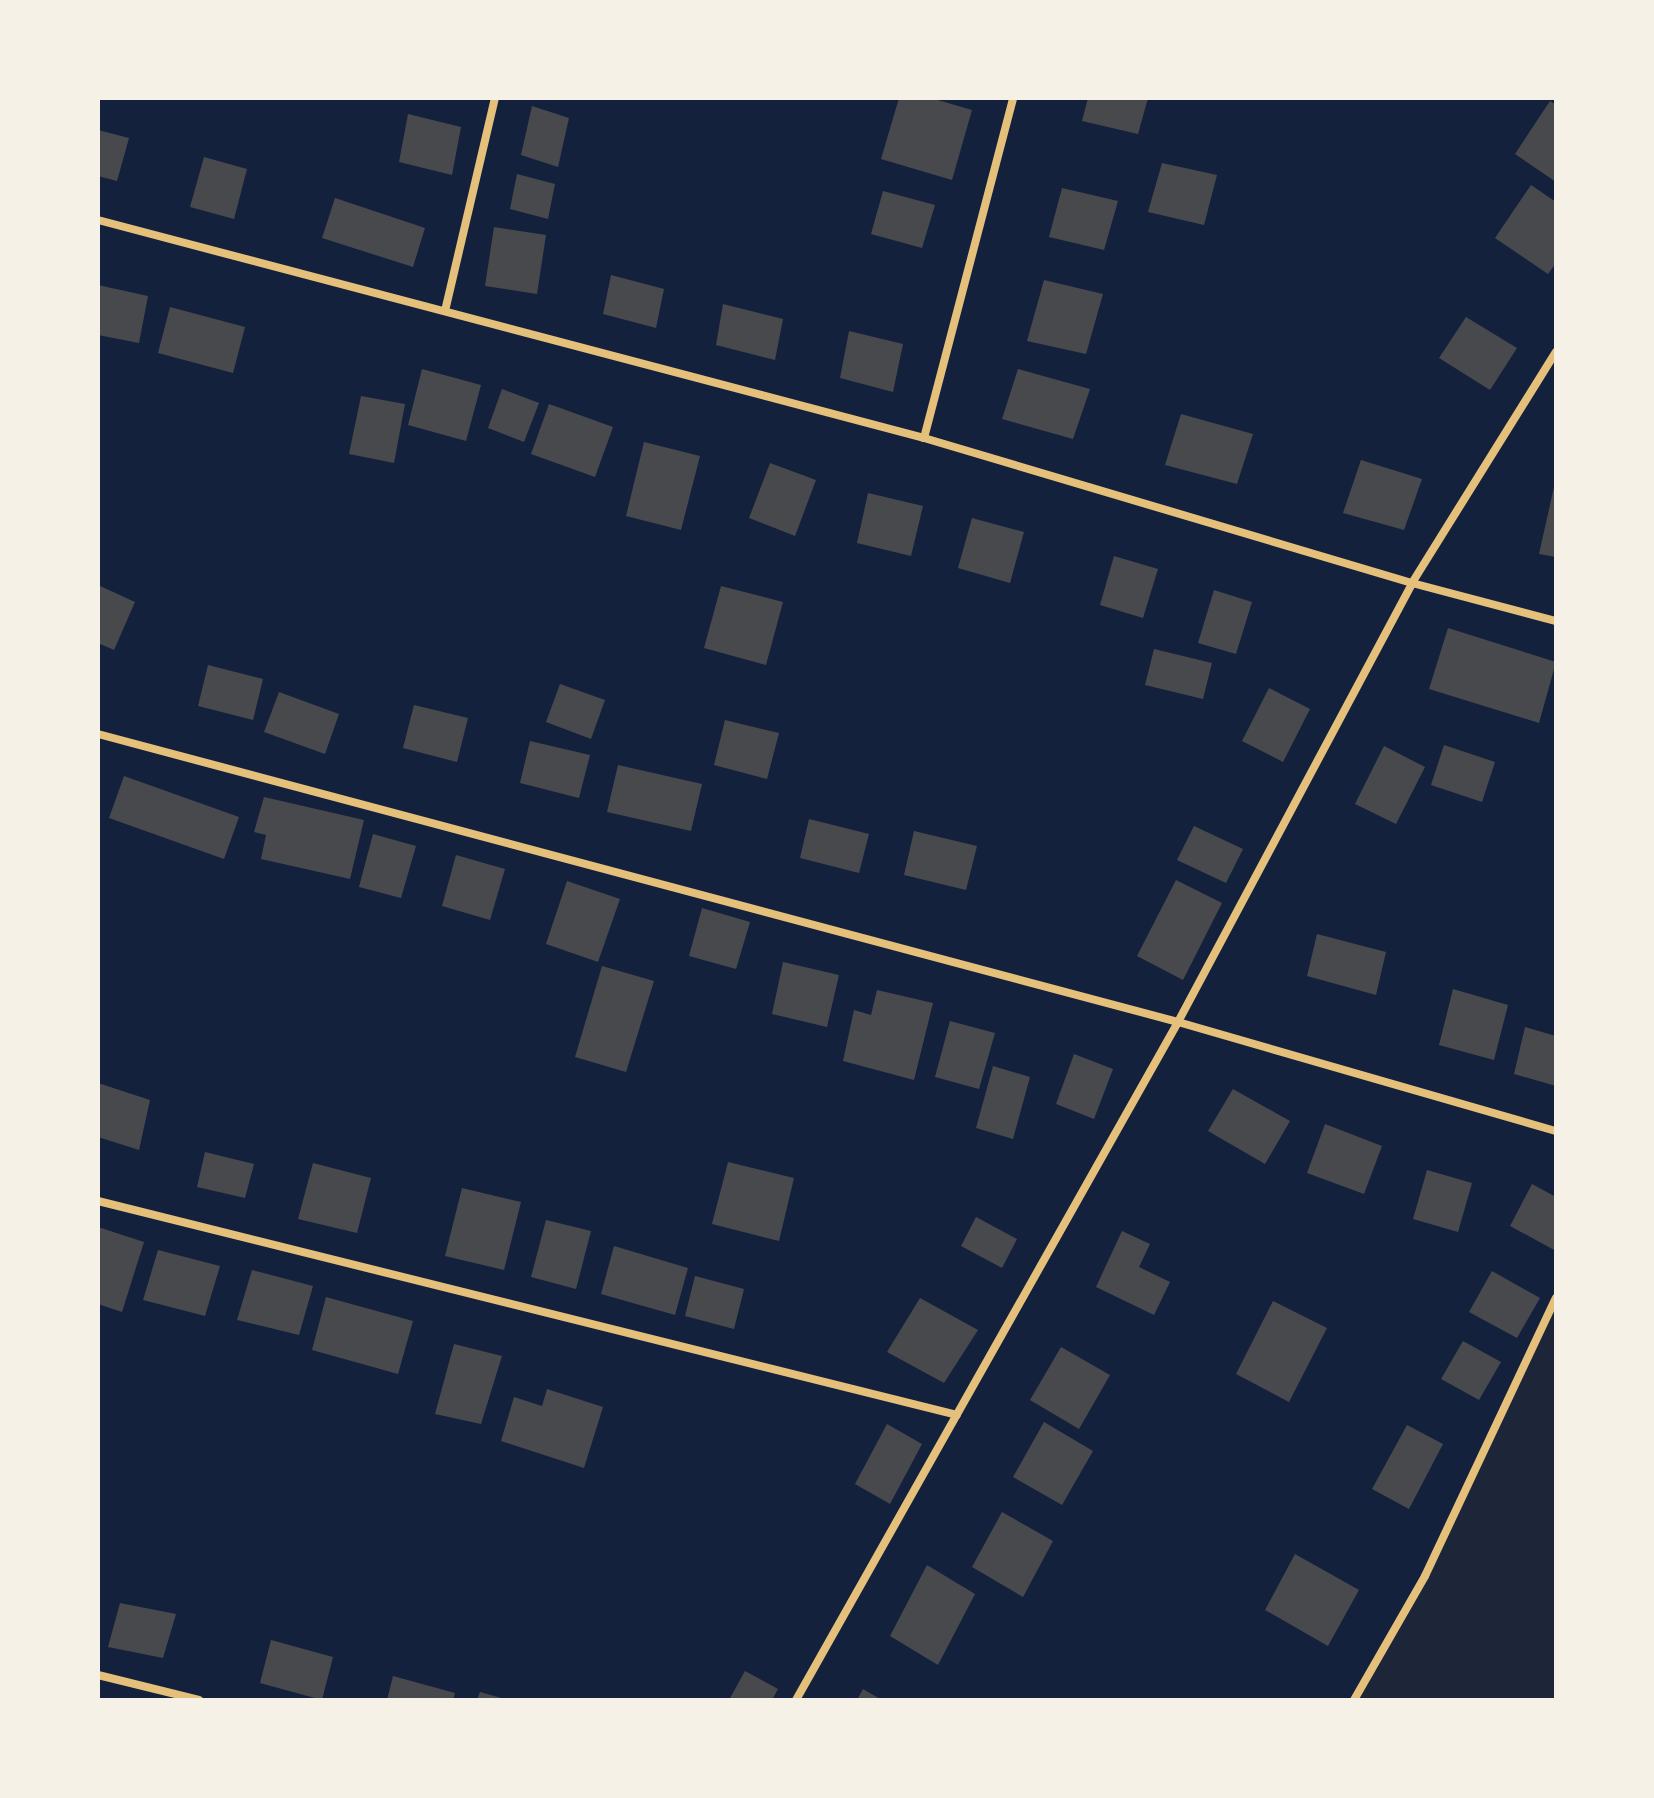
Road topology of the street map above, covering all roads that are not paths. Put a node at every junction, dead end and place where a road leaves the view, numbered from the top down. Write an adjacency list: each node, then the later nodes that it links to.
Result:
1 (495, 98): 4 (street)
2 (1013, 98): 6 (street)
3 (98, 220): 4 (street)
4 (445, 311): 6 (street)
5 (1556, 352): 7 (street)
6 (924, 438): 7 (street)
7 (1412, 583): 8 (street); 10 (street)
8 (1556, 621)
9 (98, 734): 10 (street)
10 (1178, 1022): 11 (street); 14 (street)
11 (1556, 1131)
12 (98, 1201): 14 (street)
13 (1556, 1298): 18 (street)
14 (957, 1415): 17 (street)
15 (98, 1675): 16 (street)
16 (199, 1700)
17 (796, 1700)
18 (1354, 1700)

